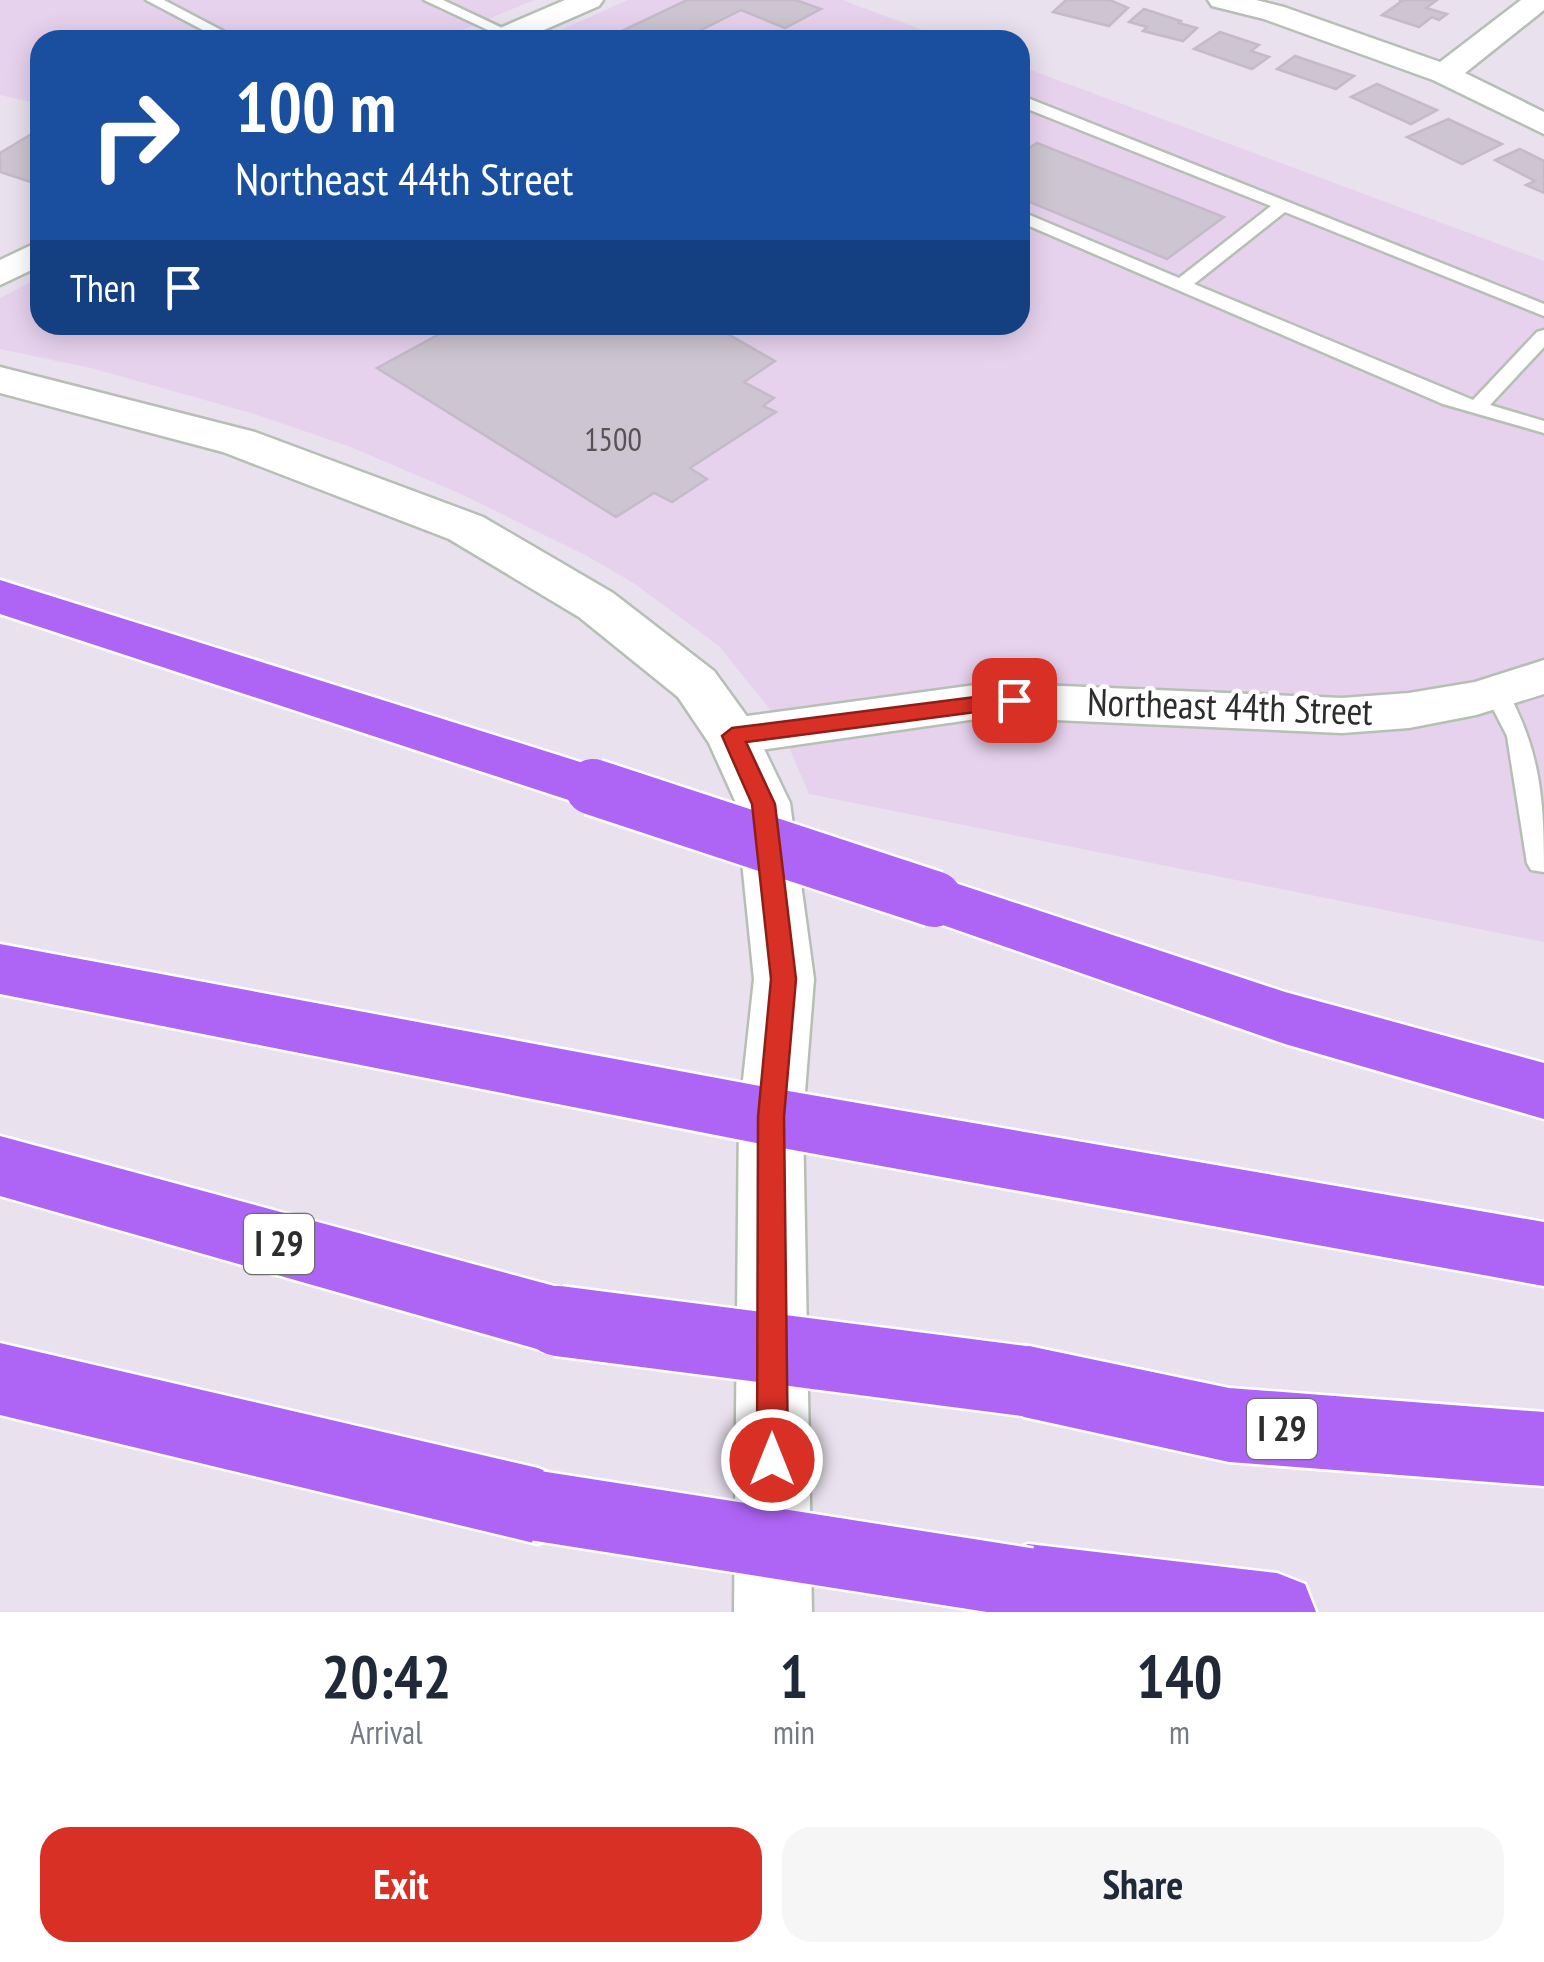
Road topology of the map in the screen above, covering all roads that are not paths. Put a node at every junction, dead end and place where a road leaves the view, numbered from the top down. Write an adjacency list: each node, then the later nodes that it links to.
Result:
1 (153, 0): 6 (lane)
2 (431, 0): 7 (lane)
3 (589, 0): 8 (street)
4 (1222, 0): 9 (street)
5 (1540, 0): 9 (street)
6 (213, 30)
7 (489, 30)
8 (518, 30)
9 (1444, 74): 11 (street)
10 (1030, 104): 12 (lane)
11 (1544, 124)
12 (1283, 205): 16 (lane); 17 (lane)
13 (1030, 220): 16 (lane)
14 (30, 258): 15 (street)
15 (0, 274)
16 (1181, 286): 20 (lane)
17 (1544, 310)
18 (1544, 336): 20 (lane)
19 (0, 380): 25 (street)
20 (1478, 408): 21 (lane)
21 (1544, 427)
22 (0, 596): 28 (highway, bridge)
23 (1544, 677): 24 (street, Northeast 44th Street)
24 (1498, 695): 25 (street, Northeast 44th Street); 26 (lane)
25 (732, 736): 29 (street)
26 (1540, 863)
27 (0, 970): 29 (highway)
28 (1544, 1091)
29 (771, 1117): 31 (highway); 34 (street)
30 (0, 1166): 33 (highway, I 29, bridge)
31 (1544, 1254)
32 (0, 1380): 35 (highway, bridge)
33 (1544, 1449)
34 (773, 1612)
35 (1277, 1612)

